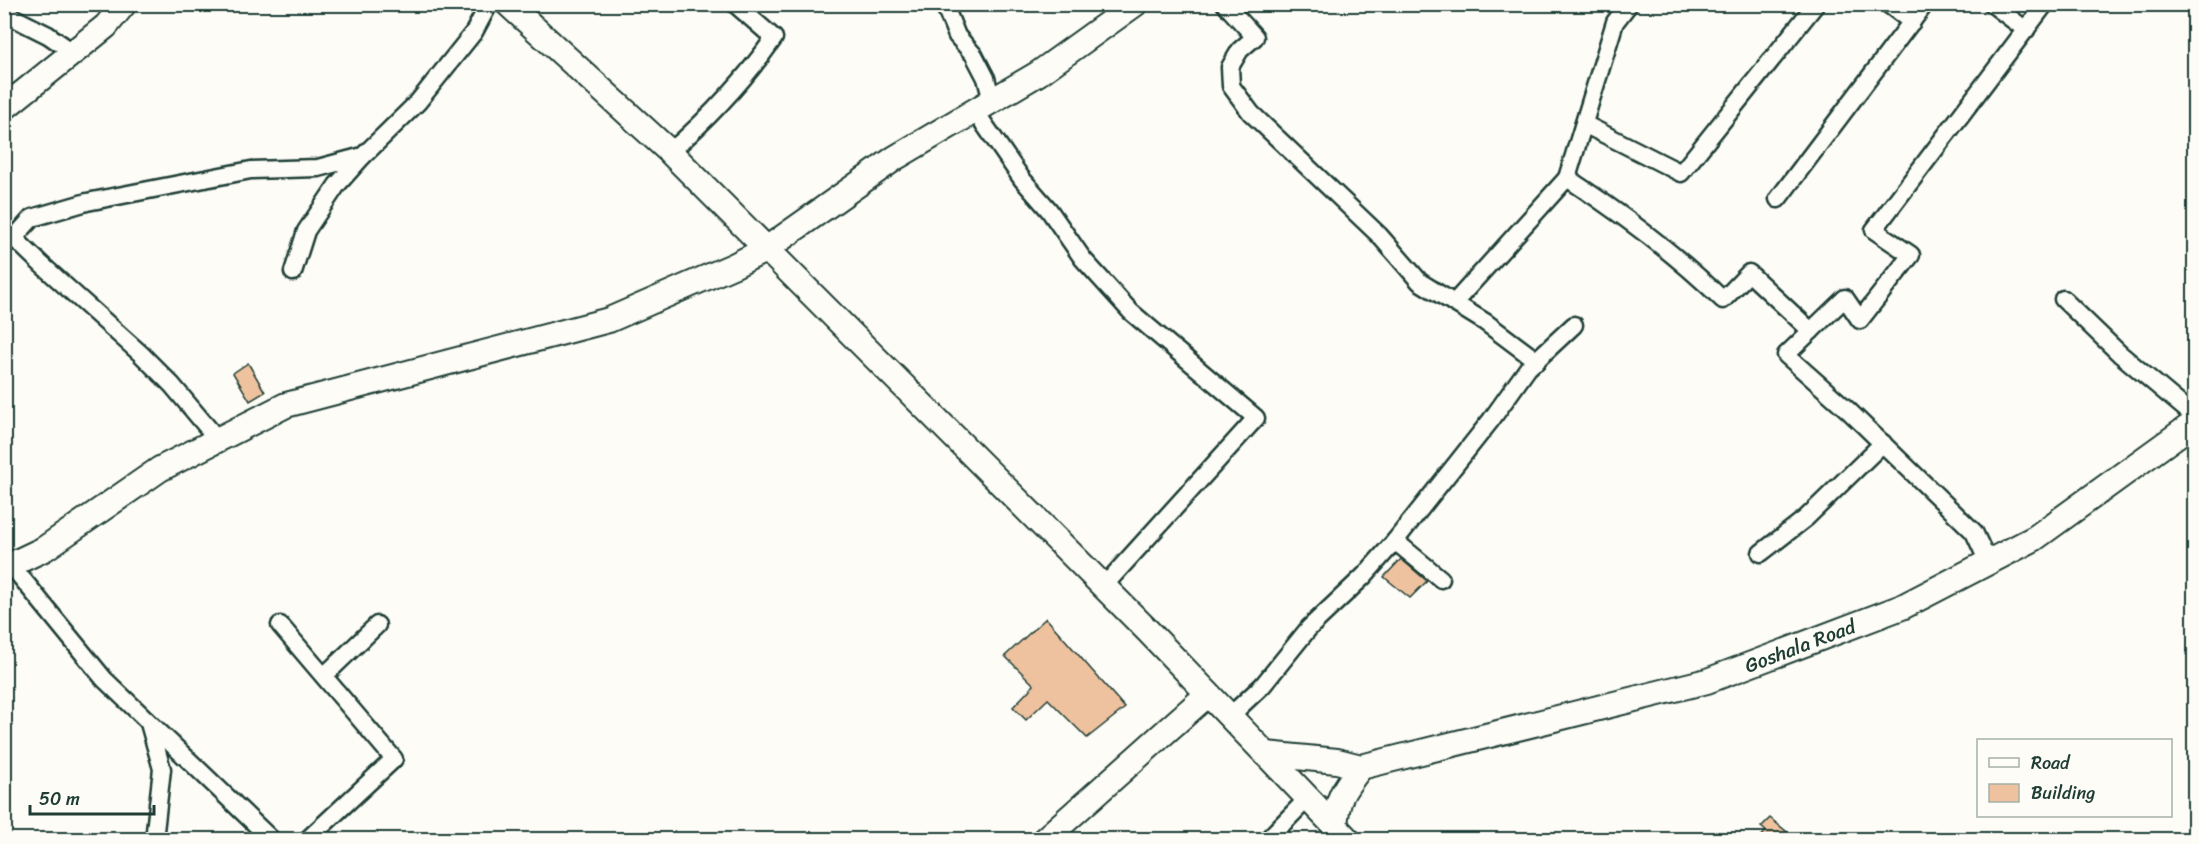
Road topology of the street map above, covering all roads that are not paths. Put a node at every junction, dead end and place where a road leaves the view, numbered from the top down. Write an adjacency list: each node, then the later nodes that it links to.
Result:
1 (124, 4): 17 (main road)
2 (489, 4): 22 (street)
3 (508, 4): 21 (main road)
4 (735, 4): 21 (street)
5 (944, 4): 18 (street)
6 (1135, 4): 18 (main road)
7 (1225, 4): 29 (street)
8 (1629, 4): 20 (street)
9 (1816, 4): 20 (street)
10 (1888, 4): 15 (street)
11 (1925, 4): 15 (street)
12 (1992, 4): 16 (street)
13 (2045, 4): 16 (street)
14 (4, 13): 17 (street)
15 (1912, 22): 24 (street)
16 (2026, 30): 31 (street)
17 (74, 53): 19 (main road)
18 (983, 106): 26 (main road); 42 (street)
19 (4, 108)
20 (1584, 124): 23 (street)
21 (670, 152): 26 (main road)
22 (363, 156): 25 (street); 27 (street)
23 (1567, 178): 29 (street); 31 (street)
24 (1778, 199)
25 (9, 235): 35 (street)
26 (765, 250): 35 (main road); 42 (main road)
27 (293, 272)
28 (2063, 299): 33 (street)
29 (1454, 303): 32 (street)
30 (1574, 325): 32 (street)
31 (1811, 331): 36 (street)
32 (1537, 361): 37 (street)
33 (2194, 416)
34 (2194, 423): 39 (main road, Goshala Road)
35 (218, 440): 40 (main road)
36 (1883, 443): 38 (street); 39 (street)
37 (1395, 541): 41 (street); 47 (street)
38 (1761, 554)
39 (1988, 562): 50 (main road, Goshala Road)
40 (8, 566): 48 (street)
41 (1441, 579)
42 (1103, 587): 46 (main road)
43 (377, 625): 45 (street)
44 (280, 626): 45 (street)
45 (324, 676): 55 (street)
46 (1208, 694): 47 (main road); 56 (main road)
47 (1230, 716): 49 (main road)
48 (148, 720): 53 (street); 54 (street)
49 (1266, 754): 50 (main road); 51 (main road)
50 (1361, 767): 52 (main road)
51 (1308, 798): 52 (main road); 57 (street)
52 (1341, 833)
53 (154, 840)
54 (272, 840)
55 (308, 840)
56 (1044, 840)
57 (1267, 840)

